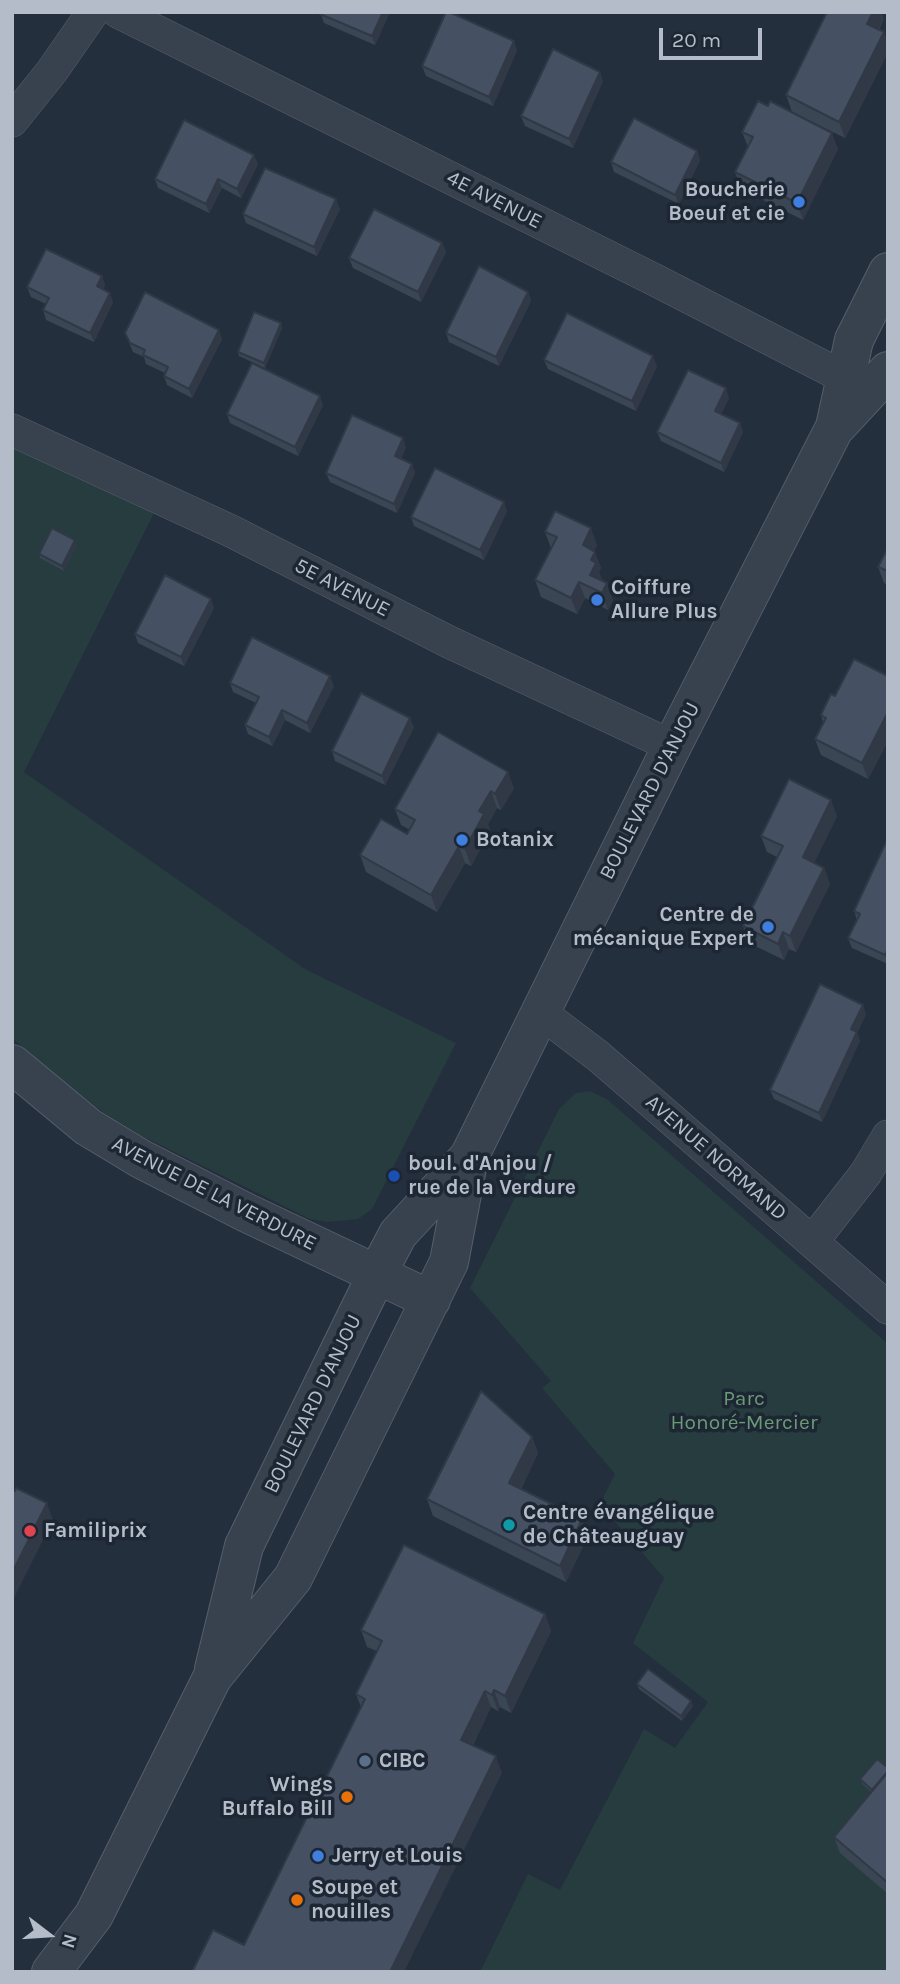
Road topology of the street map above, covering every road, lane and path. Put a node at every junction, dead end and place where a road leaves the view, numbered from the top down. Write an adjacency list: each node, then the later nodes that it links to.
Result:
1 (93, 12): 3 (street)
2 (118, 12): 5 (street, 4E AVENUE)
3 (12, 121)
4 (888, 272): 5 (street)
5 (868, 380): 7 (street, BOULEVARD D'ANJOU)
6 (12, 430): 7 (street, 5E AVENUE)
7 (672, 746): 8 (street, BOULEVARD D'ANJOU)
8 (540, 1012): 11 (street, BOULEVARD D'ANJOU); 12 (street, AVENUE NORMAND)
9 (12, 1064): 13 (street, AVENUE DE LA VERDURE)
10 (888, 1136): 12 (street)
11 (469, 1157): 13 (street, BOULEVARD D'ANJOU); 14 (street, BOULEVARD D'ANJOU)
12 (813, 1241): 15 (street, AVENUE NORMAND)
13 (377, 1274): 14 (street, AVENUE DE LA VERDURE); 16 (street, BOULEVARD D'ANJOU)
14 (430, 1300): 16 (street, BOULEVARD D'ANJOU)
15 (888, 1308)
16 (212, 1678): 17 (street, BOULEVARD D'ANJOU)
17 (94, 1915): 18 (street, BOULEVARD D'ANJOU); 19 (street, BOULEVARD D'ANJOU)
18 (51, 1972)
19 (78, 1972)

